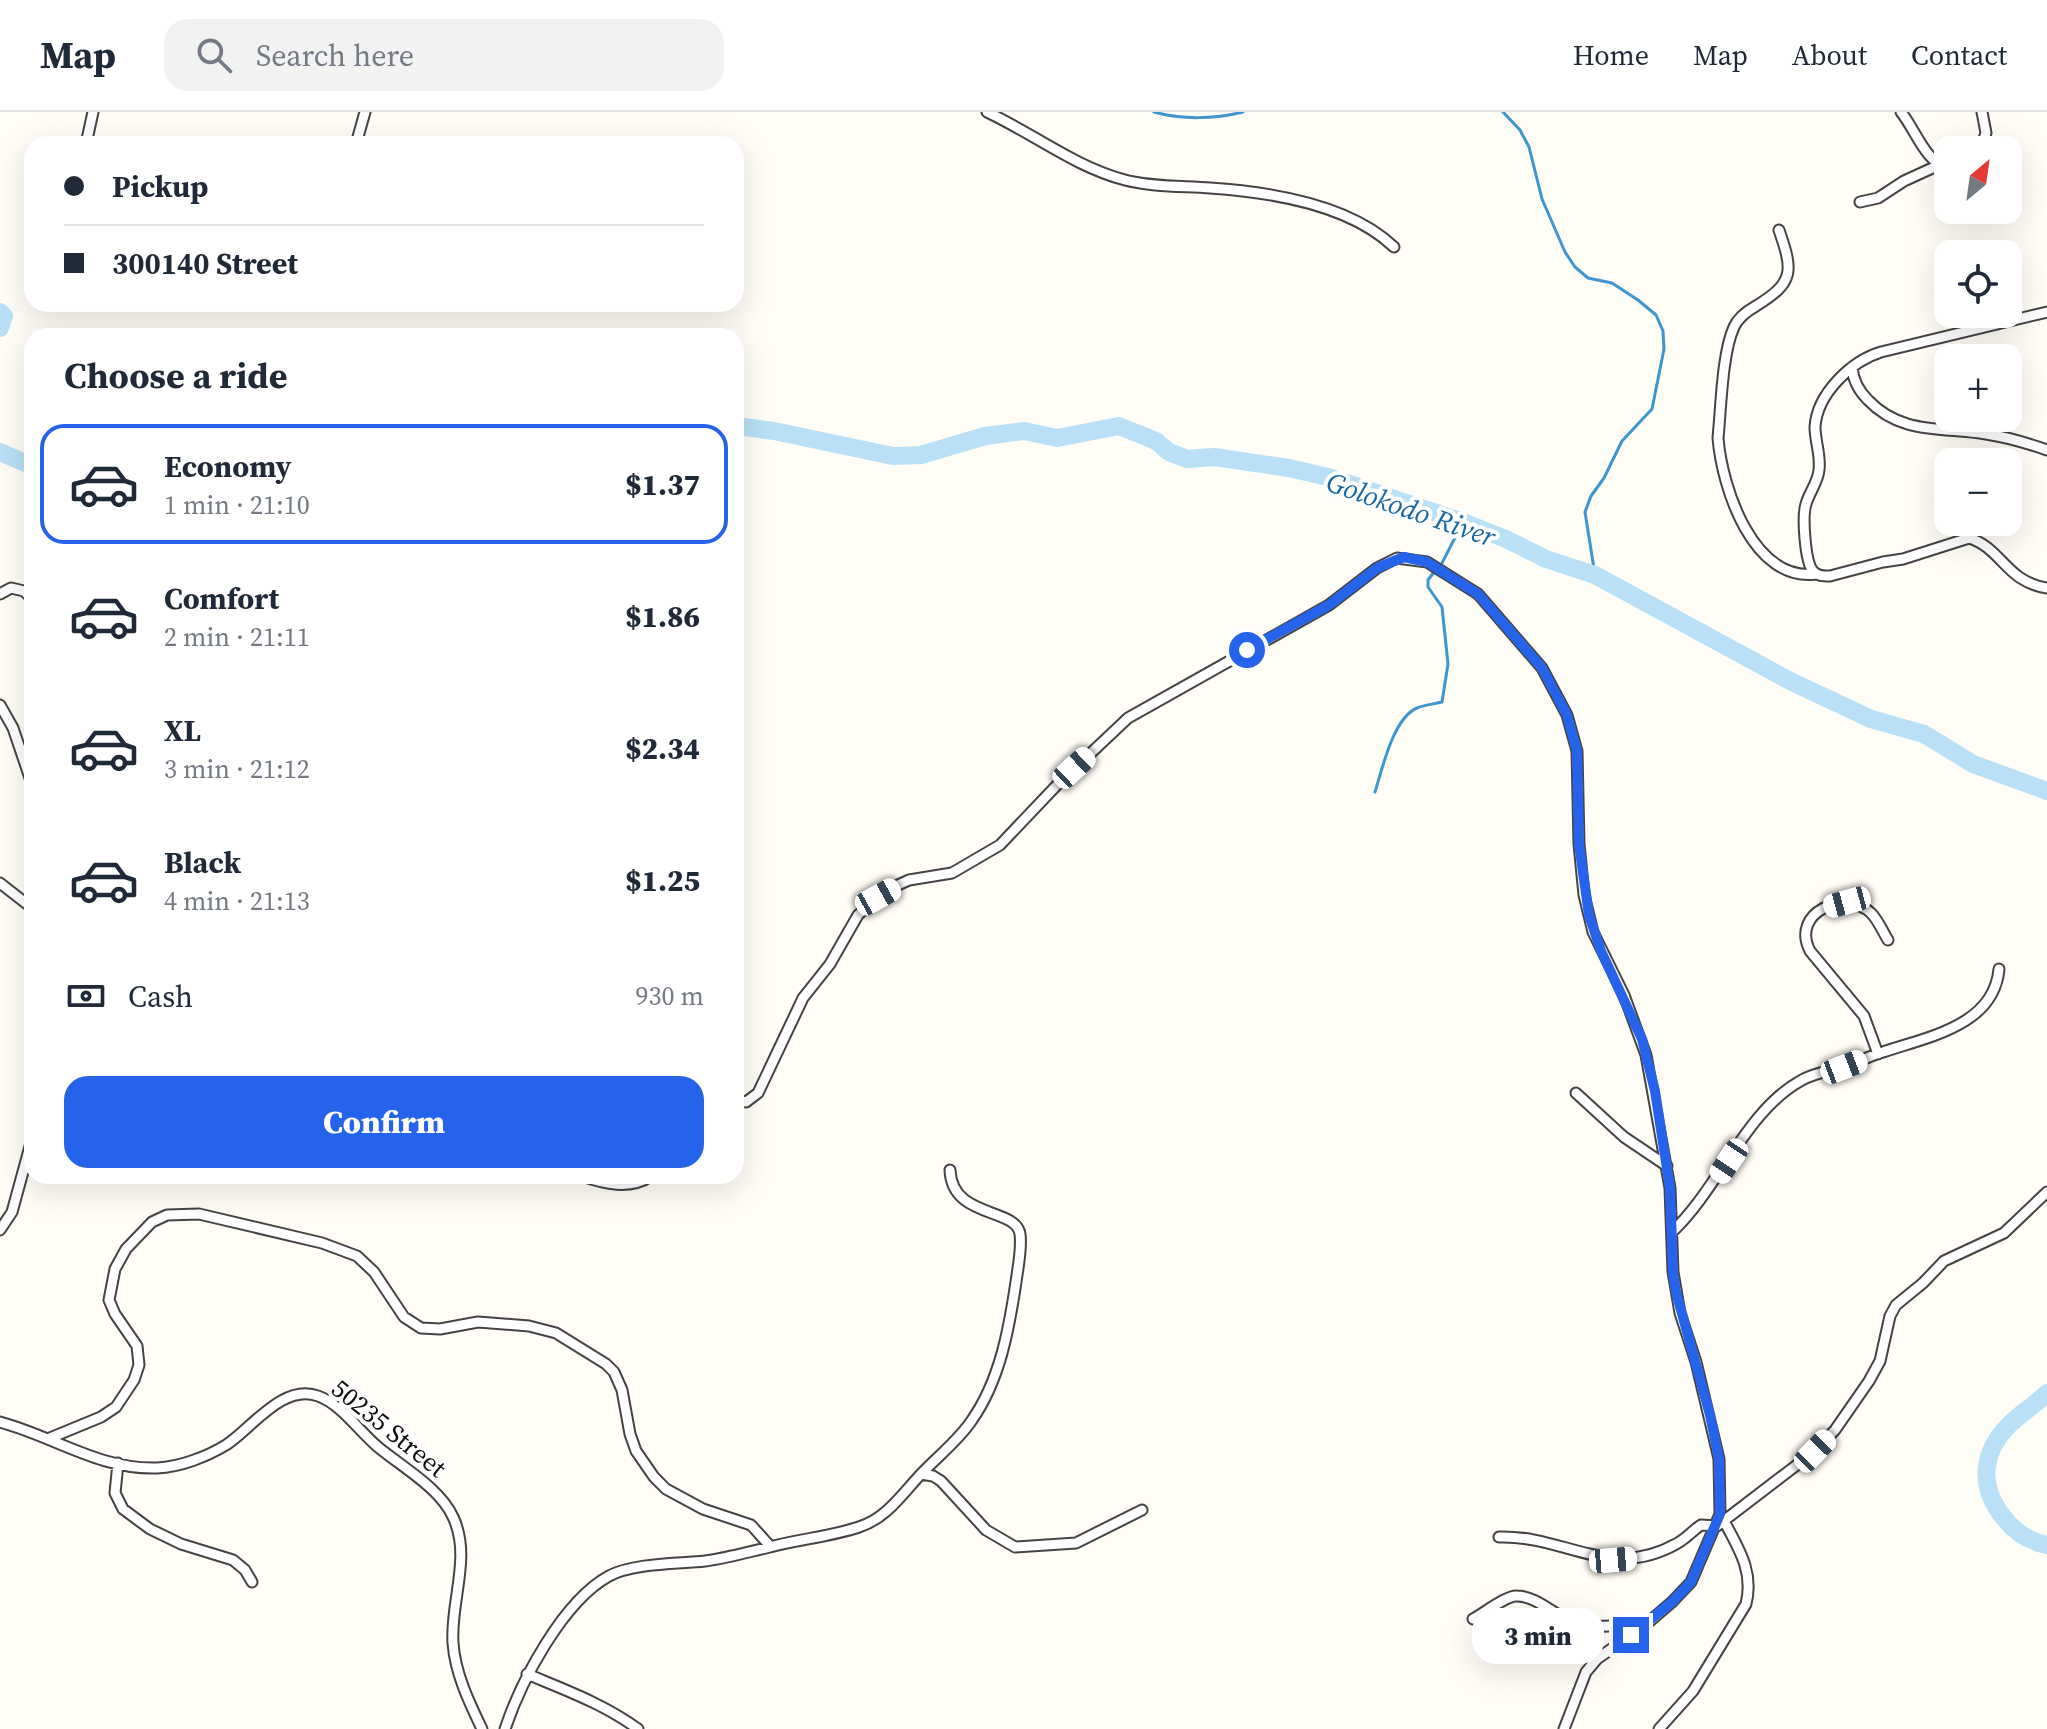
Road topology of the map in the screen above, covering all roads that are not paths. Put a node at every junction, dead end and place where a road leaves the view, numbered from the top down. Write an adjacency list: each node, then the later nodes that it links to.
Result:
1 (93, 112): 6 (street)
2 (365, 112): 7 (street)
3 (987, 112): 13 (street)
4 (1901, 112): 9 (street)
5 (1982, 112): 8 (street)
6 (88, 136)
7 (358, 136)
8 (1985, 136)
9 (1934, 159)
10 (1934, 170): 11 (street)
11 (1860, 202)
12 (1779, 230): 17 (street)
13 (1394, 247)
14 (2047, 312): 15 (street)
15 (1852, 367): 16 (street); 17 (street)
16 (2047, 450)
17 (1816, 574): 18 (street)
18 (2047, 588)
19 (24, 591): 20 (street)
20 (0, 594)
21 (0, 705): 22 (street)
22 (24, 760)
23 (0, 883): 24 (street)
24 (24, 902)
25 (1888, 940): 27 (street)
26 (1999, 969): 27 (street)
27 (1878, 1054): 35 (street)
28 (1576, 1093): 30 (street)
29 (744, 1102): 30 (street)
30 (1667, 1166): 35 (street)
31 (24, 1168): 34 (street)
32 (950, 1170): 39 (street)
33 (2047, 1192): 41 (street)
34 (0, 1230)
35 (1672, 1232): 41 (street)
36 (0, 1422): 37 (street, 50235 Street)
37 (50, 1438): 38 (street, 50235 Street); 43 (street)
38 (118, 1463): 44 (street); 48 (street, 50235 Street)
39 (921, 1474): 40 (street); 43 (street)
40 (1142, 1510)
41 (1720, 1523): 42 (street); 46 (street); 52 (street)
42 (1499, 1537)
43 (770, 1546): 47 (street)
44 (252, 1582)
45 (1473, 1619): 46 (street)
46 (1649, 1622): 51 (street)
47 (527, 1674): 49 (street); 50 (street)
48 (482, 1729)
49 (505, 1729)
50 (638, 1729)
51 (1564, 1729)
52 (1659, 1729)

